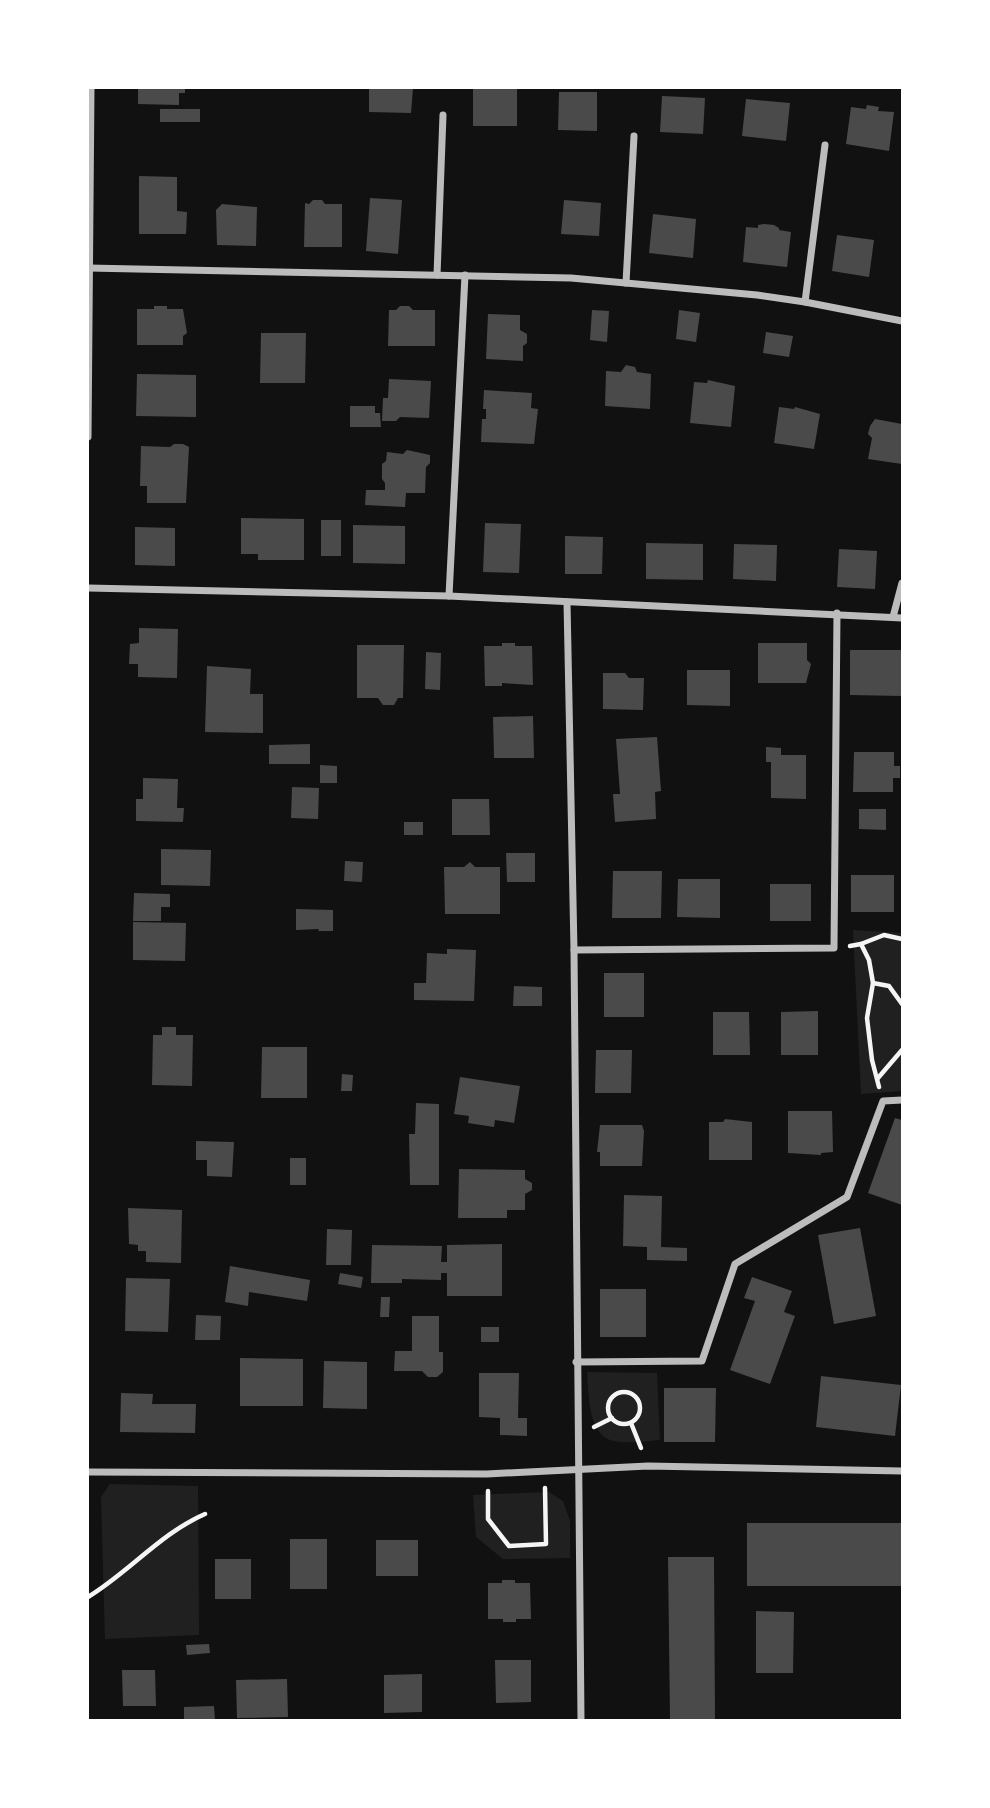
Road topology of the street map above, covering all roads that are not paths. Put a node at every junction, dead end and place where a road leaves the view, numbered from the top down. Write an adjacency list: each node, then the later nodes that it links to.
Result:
1 (91, 88): 5 (street)
2 (443, 116): 6 (street)
3 (635, 136): 8 (street)
4 (825, 145): 9 (street)
5 (88, 268): 6 (street); 11 (street)
6 (437, 275): 7 (street)
7 (465, 275): 8 (street); 14 (street)
8 (626, 283): 9 (street)
9 (806, 302): 10 (street)
10 (902, 321)
11 (88, 437)
12 (902, 583): 17 (street)
13 (88, 588): 14 (street)
14 (449, 596): 15 (street)
15 (567, 602): 16 (street); 19 (street)
16 (837, 614): 17 (street); 19 (street)
17 (893, 617): 18 (street)
18 (902, 618)
19 (574, 950): 21 (street)
20 (902, 1100): 21 (street)
21 (576, 1362): 22 (street)
22 (578, 1469): 23 (street); 24 (street); 25 (street)
23 (902, 1471)
24 (88, 1472)
25 (581, 1720)

